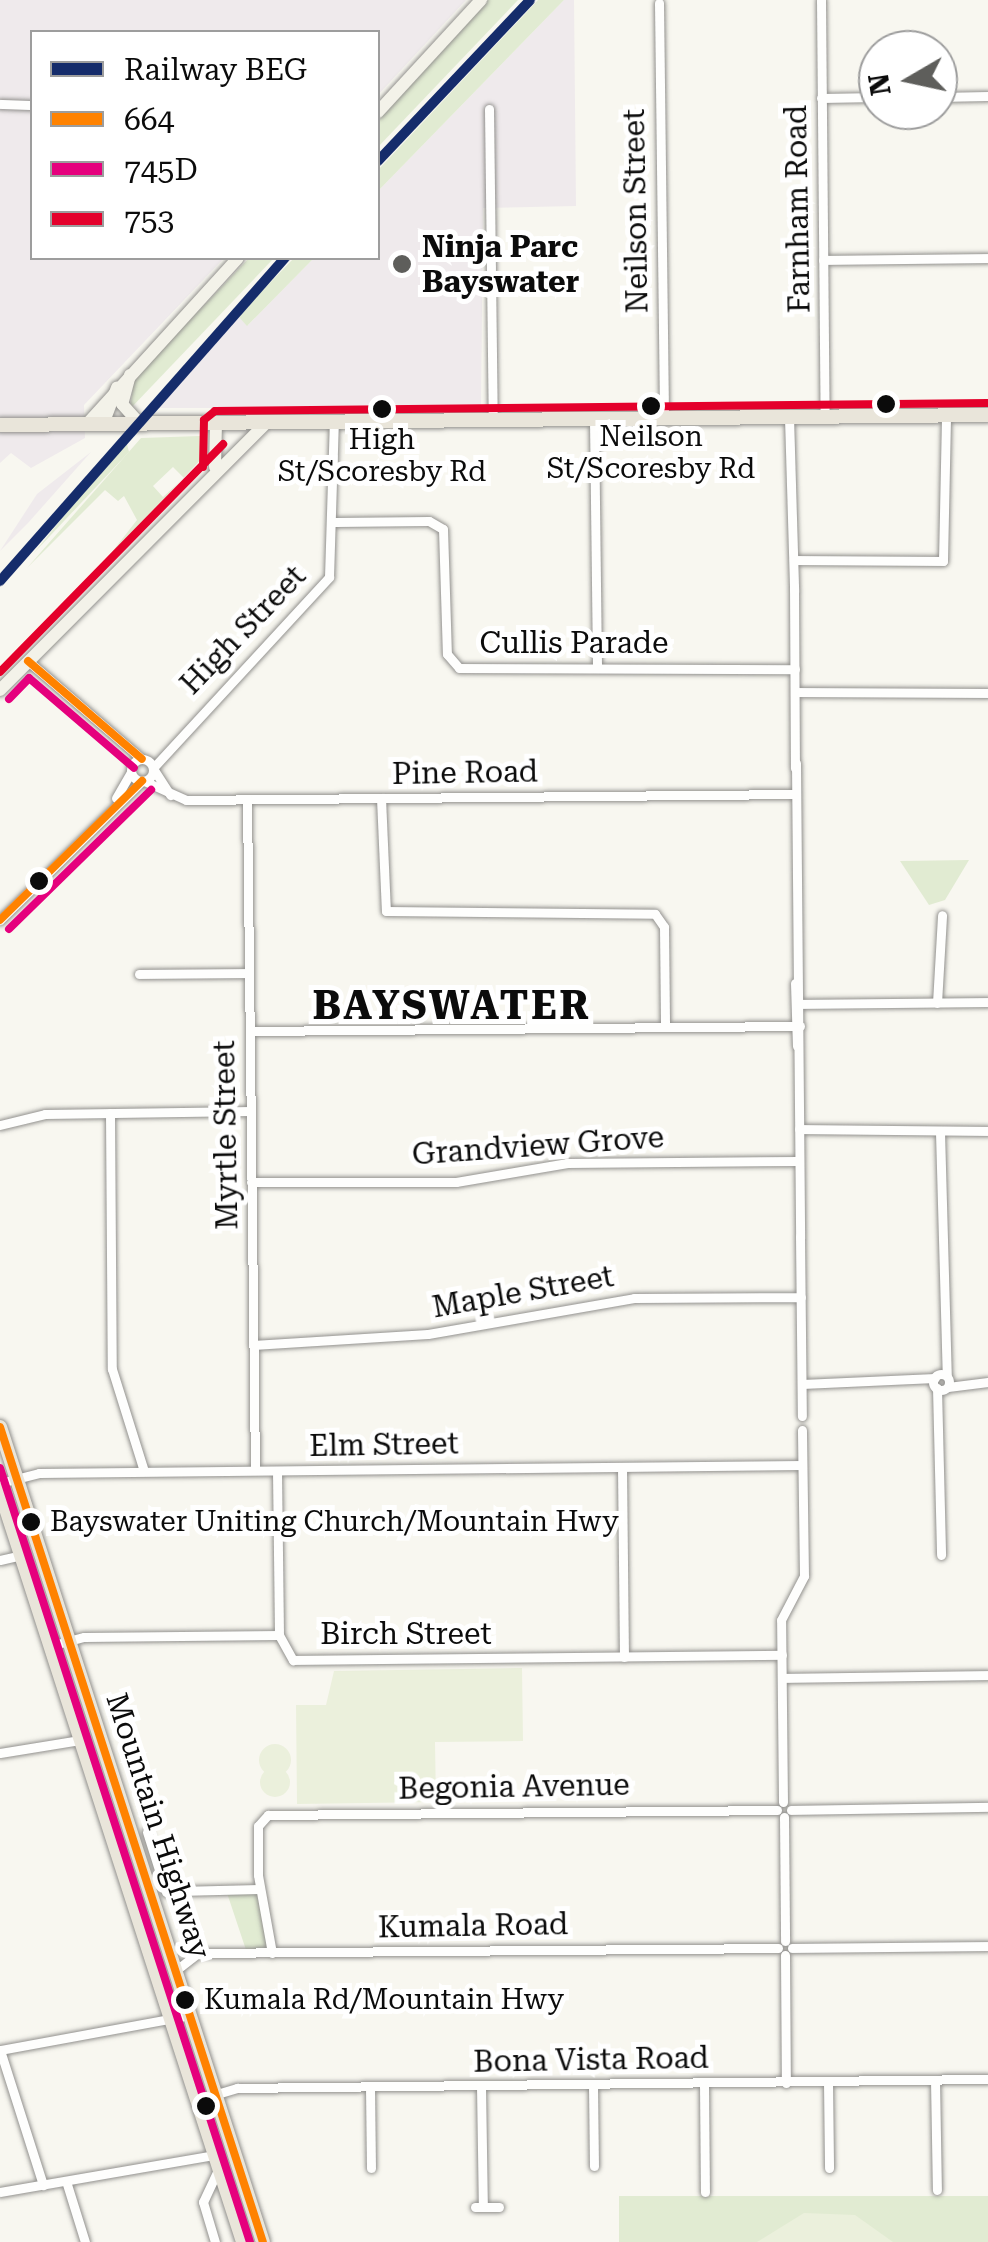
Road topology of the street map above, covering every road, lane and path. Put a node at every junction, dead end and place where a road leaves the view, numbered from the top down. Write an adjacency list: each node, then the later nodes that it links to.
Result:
1 (481, 0): 11 (main road)
2 (820, 0): 6 (street, Farnham Road)
3 (659, 3): 21 (street, Neilson Street)
4 (958, 96): 5 (street)
5 (988, 96)
6 (821, 98): 7 (street); 14 (street, Farnham Road)
7 (858, 98)
8 (0, 104): 9 (street)
9 (30, 105)
10 (489, 109): 22 (street)
11 (380, 110)
12 (988, 258): 14 (street)
13 (236, 260): 15 (main road)
14 (823, 260): 19 (street, Farnham Road)
15 (133, 369): 16 (main road); 29 (main road)
16 (120, 382): 27 (main road); 28 (main road)
17 (946, 415): 18 (main road); 19 (main road); 33 (street)
18 (988, 415)
19 (825, 417): 20 (main road)
20 (793, 418): 21 (main road); 33 (street)
21 (664, 419): 23 (main road)
22 (493, 420): 23 (main road); 24 (main road)
23 (594, 420): 36 (street)
24 (334, 422): 26 (main road); 32 (street, High Street)
25 (223, 423): 26 (main road); 29 (main road); 31 (main road)
26 (266, 423): 31 (main road)
27 (86, 424): 28 (main road); 30 (main road)
28 (109, 424): 29 (main road)
29 (140, 424)
30 (0, 425)
31 (221, 463): 34 (main road)
32 (336, 522): 36 (street, Cullis Parade); 41 (street, High Street)
33 (794, 563): 35 (street)
34 (28, 661): 37 (main road); 40 (street)
35 (795, 662): 36 (street, Cullis Parade); 39 (street)
36 (597, 667)
37 (0, 690)
38 (988, 693): 39 (street)
39 (795, 695): 46 (street)
40 (114, 742): 42 (street); 44 (street)
41 (169, 743): 42 (street, High Street); 43 (street, High Street)
42 (143, 759): 43 (street); 44 (street, High Street)
43 (153, 769): 45 (street, High Street); 47 (street)
44 (131, 770): 45 (street, Pine Road); 50 (street)
45 (143, 782): 47 (street, Pine Road); 50 (street)
46 (792, 794): 48 (street, Pine Road); 57 (street)
47 (170, 795): 49 (street, Pine Road)
48 (381, 798): 49 (street, Pine Road); 59 (street)
49 (247, 799): 53 (street, Myrtle Street)
50 (114, 800): 52 (street)
51 (942, 915): 55 (street)
52 (0, 920)
53 (250, 973): 54 (street); 60 (street, Myrtle Street)
54 (139, 974)
55 (937, 1002): 56 (street); 57 (street)
56 (988, 1002)
57 (801, 1004): 58 (street)
58 (795, 1026): 59 (street); 65 (street)
59 (665, 1027): 60 (street)
60 (250, 1032): 61 (street, Myrtle Street)
61 (250, 1111): 62 (street); 68 (street, Myrtle Street)
62 (110, 1113): 63 (street); 79 (street)
63 (0, 1125)
64 (988, 1131): 66 (street)
65 (799, 1132): 66 (street); 67 (street)
66 (940, 1132): 71 (street)
67 (799, 1162): 68 (street, Grandview Grove); 69 (street)
68 (252, 1182): 70 (street, Myrtle Street)
69 (801, 1297): 70 (street, Maple Street); 73 (street)
70 (253, 1345): 77 (street, Myrtle Street)
71 (941, 1382): 72 (street); 73 (street); 83 (street)
72 (988, 1382)
73 (806, 1384): 75 (street)
74 (0, 1428): 80 (main road, Mountain Highway)
75 (799, 1466): 76 (street, Elm Street); 88 (street)
76 (622, 1468): 78 (street, Elm Street); 89 (street)
77 (254, 1470): 78 (street, Elm Street); 79 (street, Elm Street)
78 (278, 1470): 85 (street)
79 (144, 1472): 80 (street, Elm Street)
80 (16, 1478): 81 (street, Elm Street); 86 (main road, Mountain Highway)
81 (0, 1486): 82 (main road, Mountain Highway)
82 (22, 1555): 84 (street); 87 (main road, Mountain Highway)
83 (942, 1555)
84 (0, 1560)
85 (279, 1636): 86 (street, Birch Street); 89 (street, Birch Street)
86 (69, 1640): 87 (street, Birch Street); 98 (main road, Mountain Highway)
87 (50, 1646): 92 (main road, Mountain Highway)
88 (782, 1655): 89 (street, Birch Street); 91 (street)
89 (624, 1657)
90 (988, 1675): 91 (street)
91 (782, 1678): 95 (street)
92 (80, 1740): 93 (street); 99 (main road, Mountain Highway)
93 (0, 1753)
94 (988, 1808): 95 (street, Begonia Avenue)
95 (784, 1810): 97 (street, Begonia Avenue); 101 (street)
96 (147, 1832): 98 (street, Mountain Highway)
97 (259, 1889): 98 (street); 102 (street)
98 (168, 1892): 99 (street); 103 (main road, Mountain Highway)
99 (133, 1902): 105 (main road, Mountain Highway)
100 (988, 1946): 101 (street, Kumala Road)
101 (785, 1948): 102 (street, Kumala Road); 110 (street)
102 (272, 1952): 103 (street, Kumala Road)
103 (175, 1970): 104 (main road, Mountain Highway)
104 (190, 2015): 105 (street); 115 (main road, Mountain Highway)
105 (171, 2021): 106 (street); 116 (main road, Mountain Highway)
106 (0, 2050): 122 (street)
107 (988, 2079): 108 (street, Bona Vista Road)
108 (935, 2080): 109 (street, Bona Vista Road); 123 (street)
109 (828, 2082): 110 (street, Bona Vista Road); 120 (street)
110 (786, 2083): 111 (street, Bona Vista Road)
111 (704, 2084): 112 (street, Bona Vista Road); 125 (street)
112 (593, 2085): 113 (street, Bona Vista Road); 118 (street)
113 (481, 2086): 114 (street, Bona Vista Road); 126 (street)
114 (370, 2087): 115 (street, Bona Vista Road); 119 (street)
115 (215, 2093): 116 (street, Bona Vista Road); 130 (main road, Mountain Highway)
116 (197, 2100): 117 (main road, Mountain Highway)
117 (217, 2161): 121 (street); 128 (street); 129 (main road, Mountain Highway)
118 (594, 2166)
119 (370, 2168)
120 (829, 2168)
121 (66, 2180): 122 (street); 127 (street)
122 (43, 2185): 124 (street)
123 (937, 2190)
124 (0, 2192)
125 (706, 2192)
126 (500, 2207)
127 (84, 2242)
128 (215, 2242)
129 (243, 2242)
130 (263, 2242)

